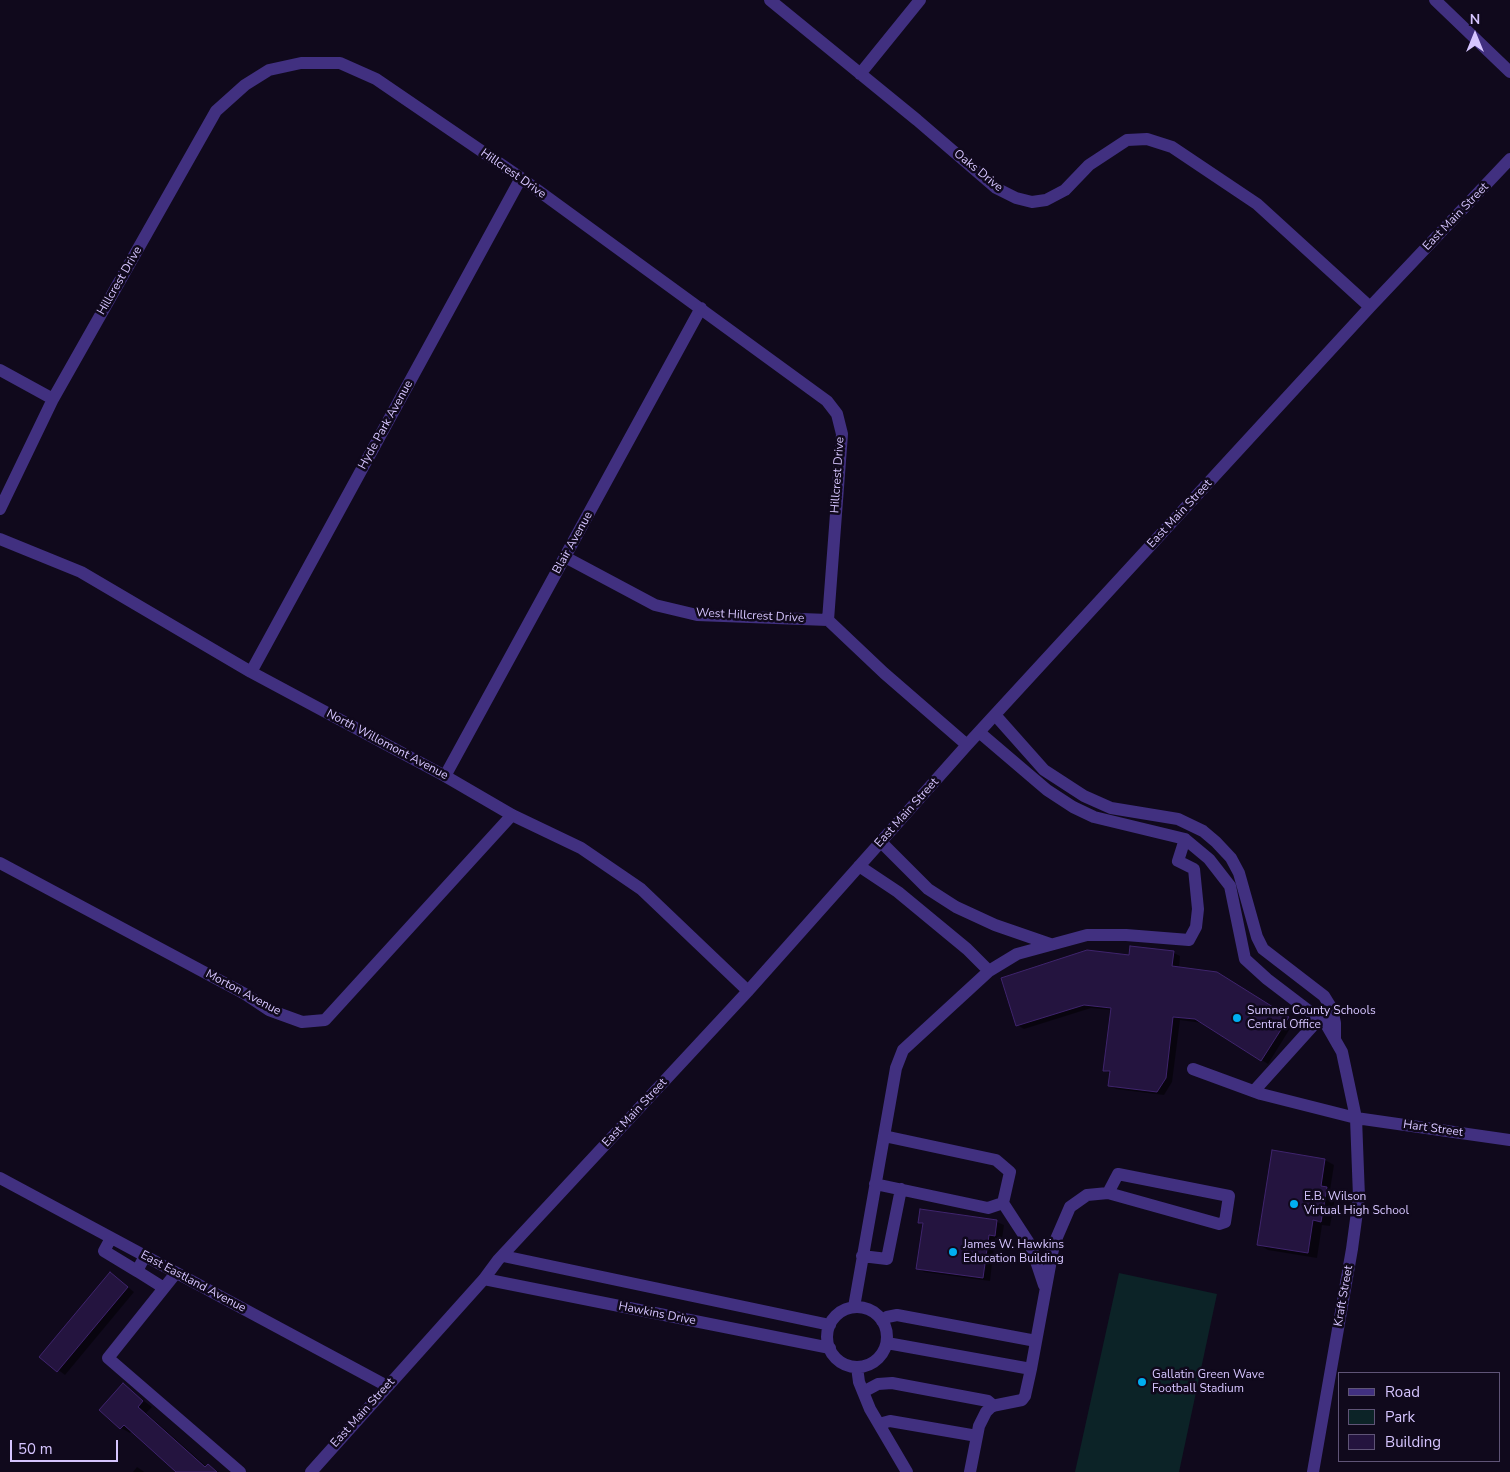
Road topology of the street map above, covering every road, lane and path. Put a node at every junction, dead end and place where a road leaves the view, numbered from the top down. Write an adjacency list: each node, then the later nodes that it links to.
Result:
1 (770, 0): 5 (street, Oaks Drive)
2 (920, 0): 5 (street)
3 (1435, 0): 4 (street)
4 (1510, 72)
5 (860, 74): 8 (street, Oaks Drive)
6 (1510, 160): 8 (street, East Main Street)
7 (521, 178): 9 (street, Hillcrest Drive); 11 (street, Hillcrest Drive); 16 (street, Hyde Park Avenue)
8 (1370, 307): 17 (street, East Main Street)
9 (701, 308): 14 (street, Blair Avenue); 15 (street, Hillcrest Drive)
10 (0, 370): 11 (street)
11 (53, 399): 12 (street, Hillcrest Drive)
12 (0, 509)
13 (0, 539): 16 (street, North Willomont Avenue)
14 (566, 558): 15 (street, West Hillcrest Drive); 20 (street, Blair Avenue)
15 (828, 620): 19 (street)
16 (251, 672): 20 (street, North Willomont Avenue)
17 (996, 716): 18 (street, East Main Street); 30 (street)
18 (979, 732): 19 (street, East Main Street); 22 (street)
19 (967, 745): 23 (street, East Main Street)
20 (445, 776): 21 (street, North Willomont Avenue)
21 (512, 815): 24 (street, Morton Avenue); 28 (street, North Willomont Avenue)
22 (1184, 840): 26 (street); 29 (street)
23 (881, 842): 25 (street, East Main Street); 26 (street)
24 (0, 863)
25 (860, 866): 27 (street); 28 (street, East Main Street)
26 (1050, 944): 27 (street)
27 (989, 971): 34 (street)
28 (748, 991): 43 (street, East Main Street)
29 (1319, 1018): 30 (street); 32 (street)
30 (1335, 1040): 33 (street, Kraft Street)
31 (1193, 1069): 32 (street, Hart Street)
32 (1254, 1091): 33 (street, Hart Street)
33 (1356, 1118): 35 (street, Hart Street); 68 (street, Kraft Street)
34 (884, 1136): 37 (street); 40 (street)
35 (1510, 1140)
36 (0, 1178): 41 (street, East Eastland Avenue)
37 (875, 1184): 38 (street); 44 (street)
38 (901, 1189): 40 (street); 44 (street)
39 (1108, 1193): 39 (street); 49 (street)
40 (1003, 1203): 49 (street)
41 (111, 1238): 42 (street, East Eastland Avenue); 45 (street)
42 (145, 1256): 45 (street); 46 (street, East Eastland Avenue)
43 (503, 1256): 47 (street, East Main Street); 52 (street, Hawkins Drive)
44 (862, 1256): 50 (street)
45 (138, 1271): 48 (street)
46 (176, 1273): 48 (street); 58 (street, East Eastland Avenue)
47 (484, 1279): 55 (street, Hawkins Drive); 58 (street, East Main Street)
48 (164, 1288): 63 (street)
49 (1045, 1294): 53 (street)
50 (854, 1308): 51 (street); 52 (street)
51 (882, 1321): 53 (street); 54 (street)
52 (830, 1325): 55 (street)
53 (1036, 1341): 57 (street)
54 (887, 1342): 56 (street); 57 (street)
55 (830, 1348): 56 (street)
56 (857, 1367): 59 (street)
57 (1031, 1369): 60 (street)
58 (387, 1386): 64 (street, East Main Street)
59 (863, 1392): 60 (street); 61 (street)
60 (994, 1406): 62 (street)
61 (879, 1424): 62 (street); 65 (street)
62 (977, 1436): 67 (street)
63 (240, 1472)
64 (311, 1472)
65 (908, 1472): 66 (street)
66 (916, 1472)
67 (970, 1472)
68 (1313, 1472)

